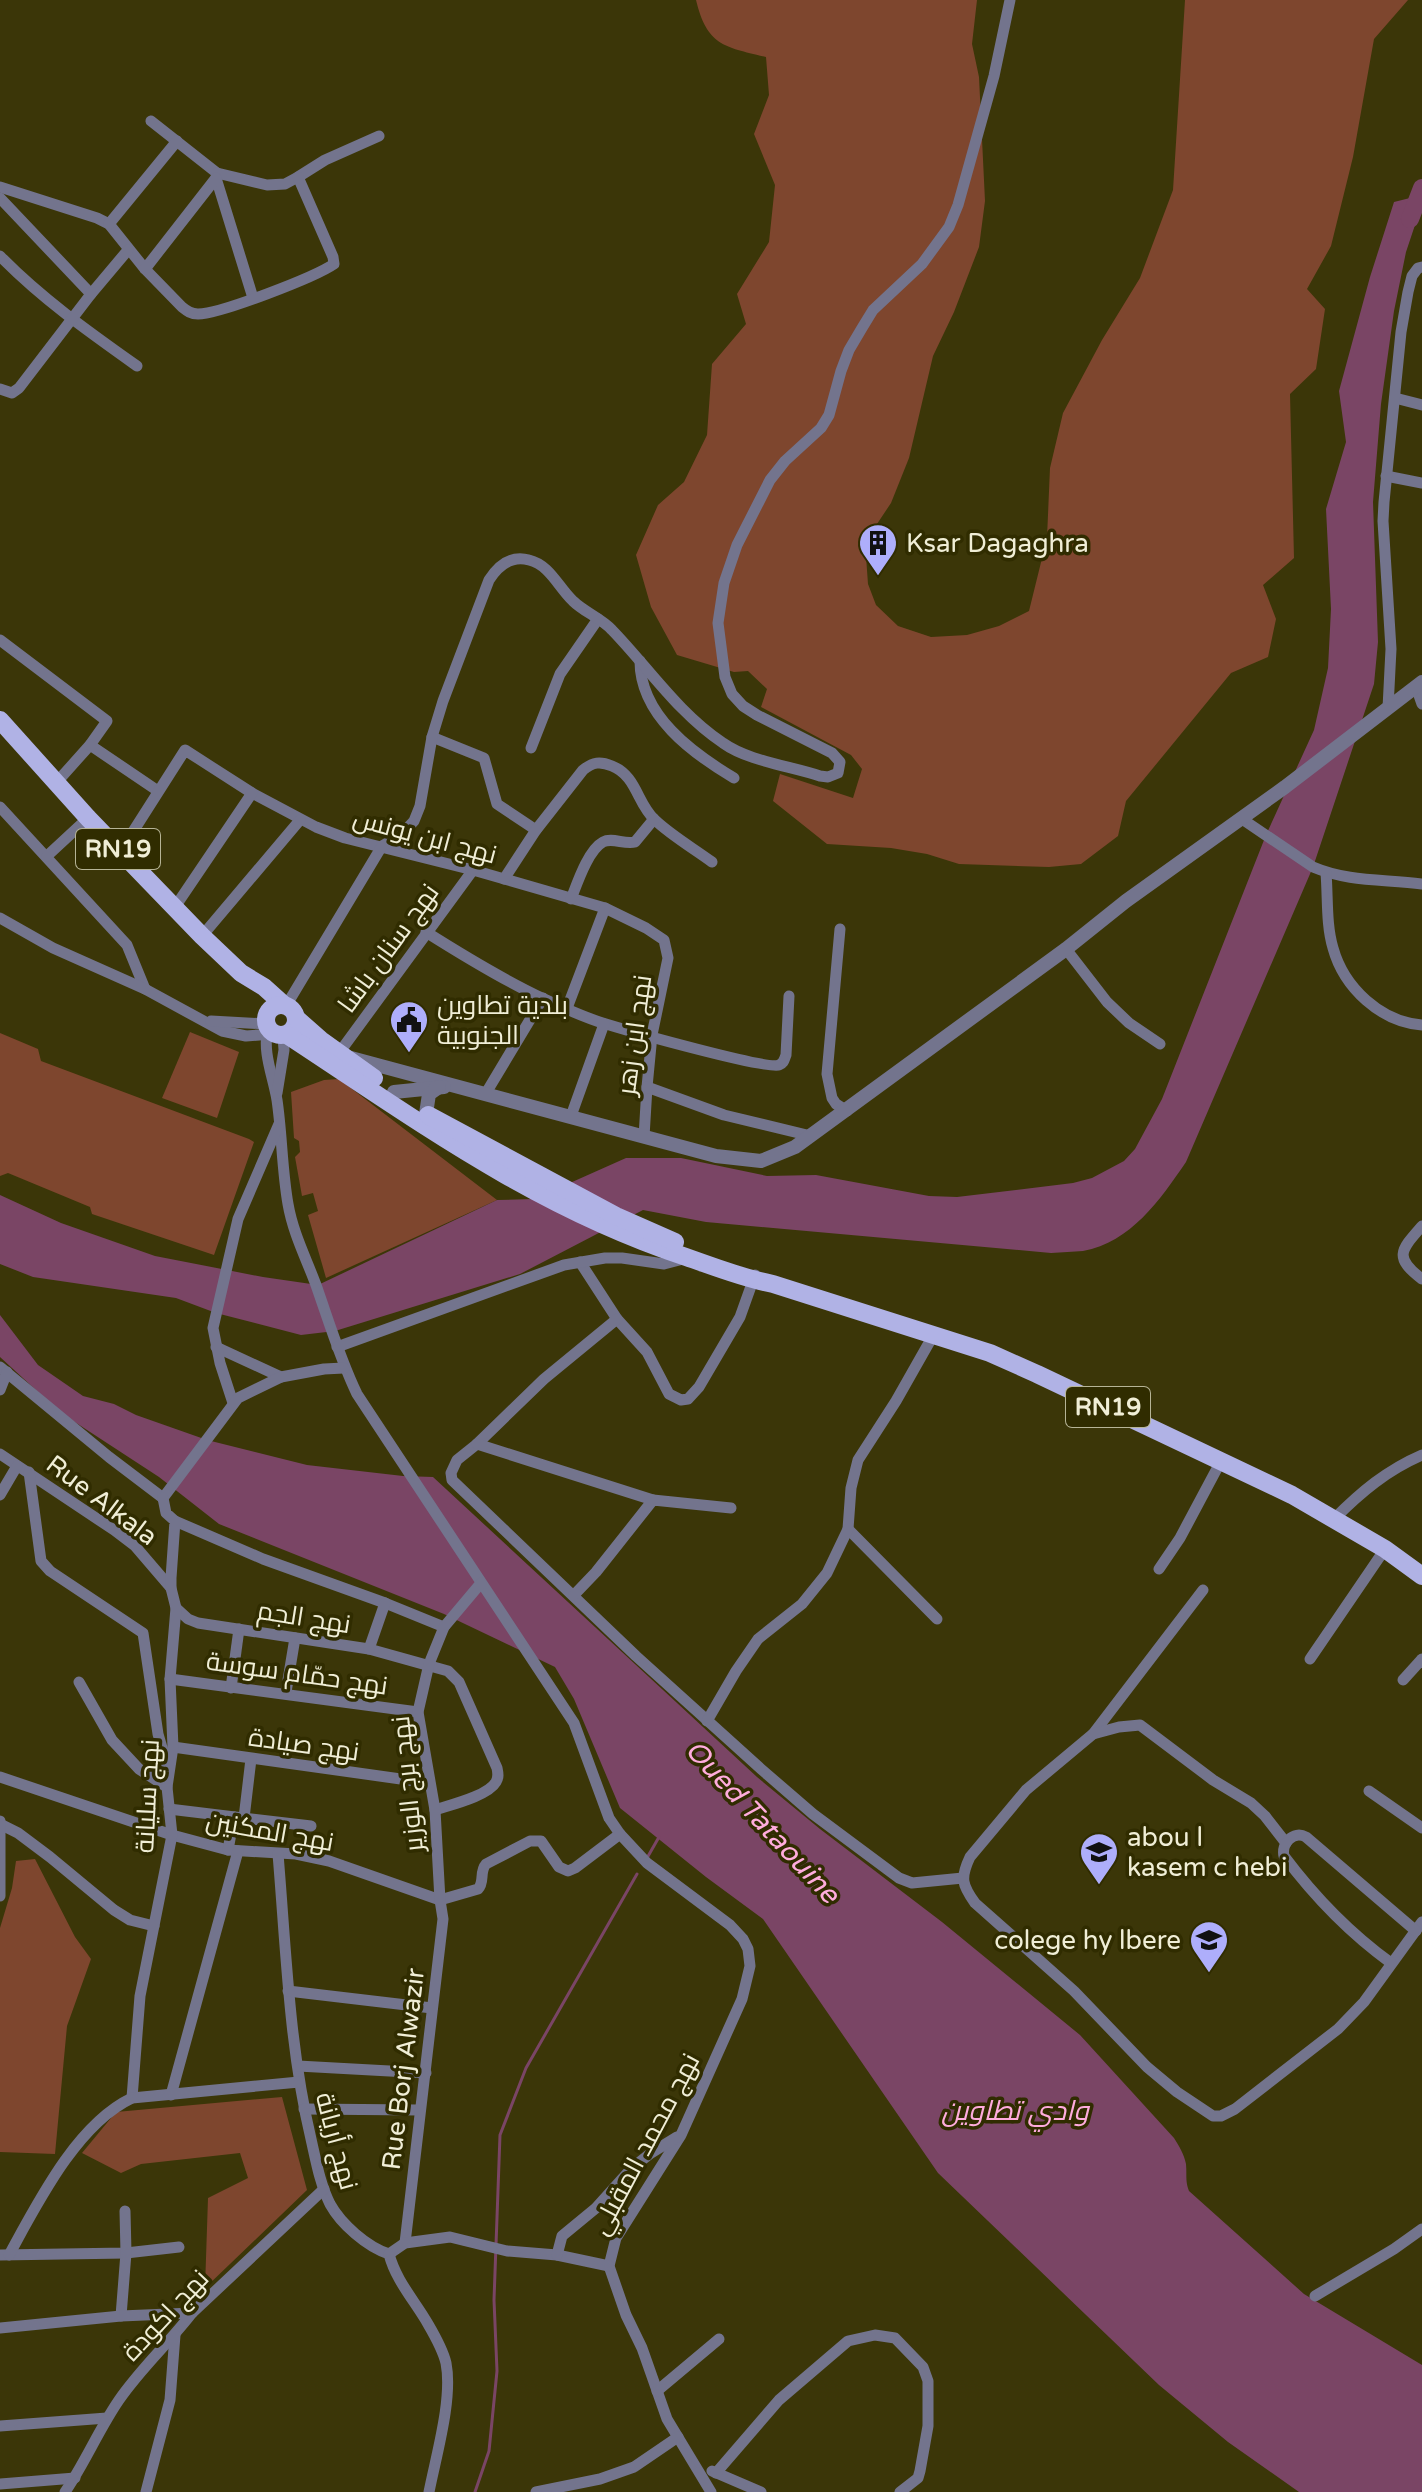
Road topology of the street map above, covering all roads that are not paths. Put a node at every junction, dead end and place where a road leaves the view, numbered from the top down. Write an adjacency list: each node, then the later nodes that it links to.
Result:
1 (1010, 0): 25 (street)
2 (151, 121): 4 (street)
3 (379, 136): 6 (street)
4 (177, 141): 5 (street); 9 (street)
5 (217, 176): 6 (street); 13 (street); 15 (street)
6 (298, 177): 15 (street)
7 (0, 187): 9 (street)
8 (0, 198): 14 (street)
9 (109, 224): 10 (street)
10 (128, 250): 13 (street); 14 (street)
11 (0, 256): 16 (street)
12 (1422, 267): 19 (street)
13 (145, 269): 15 (street)
14 (91, 294): 16 (street)
15 (253, 298)
16 (72, 319): 17 (street); 18 (street)
17 (137, 366)
18 (0, 389)
19 (1395, 398): 20 (street); 21 (street)
20 (1422, 405)
21 (1386, 476): 22 (street); 28 (street)
22 (1422, 483)
23 (598, 619): 25 (street); 30 (street); 32 (street)
24 (0, 640): 31 (street)
25 (640, 660): 33 (street)
26 (1419, 685): 27 (street); 28 (street)
27 (1422, 704)
28 (1388, 708): 40 (street)
29 (0, 722): 34 (main road, RN19)
30 (432, 737): 42 (street); 43 (street)
31 (90, 745): 34 (street); 35 (street)
32 (531, 748)
33 (734, 778)
34 (56, 783): 38 (main road, RN19)
35 (158, 791): 36 (street, نهج ابن يونس); 44 (street)
36 (252, 793): 41 (street, نهج ابن يونس); 52 (street)
37 (0, 807): 45 (street)
38 (88, 818): 44 (main road, RN19); 45 (street)
39 (654, 819): 42 (street); 46 (street); 51 (street)
40 (1242, 819): 48 (street); 59 (street)
41 (300, 820): 43 (street, نهج ابن يونس); 57 (street)
42 (536, 830): 49 (street)
43 (382, 846): 47 (street, نهج ابن يونس); 64 (street)
44 (120, 852): 52 (main road, RN19)
45 (47, 856): 60 (street)
46 (712, 862)
47 (473, 870): 49 (street, نهج ابن يونس); 56 (street, نهج سنان باشا)
48 (1326, 873): 50 (street); 66 (street)
49 (504, 879): 51 (street, نهج ابن يونس)
50 (1422, 884)
51 (571, 899): 53 (street, نهج ابن يونس)
52 (175, 907): 57 (main road, RN19)
53 (605, 908): 58 (street, نهج ابن يونس); 63 (street)
54 (0, 918): 60 (street)
55 (840, 929): 76 (street)
56 (426, 932): 62 (street); 69 (street, نهج سنان باشا)
57 (202, 936): 64 (main road, RN19)
58 (664, 940): 67 (street, نهج ابن زهر)
59 (1066, 949): 68 (street); 76 (street)
60 (145, 989): 64 (street)
61 (789, 996): 67 (street)
62 (543, 998): 63 (street); 73 (street)
63 (567, 1008): 65 (street)
64 (278, 1024): 69 (main road, RN19); 74 (main road, RN19); 75 (street); 75 (street)
65 (604, 1024): 67 (street); 77 (street)
66 (1422, 1025)
67 (652, 1035): 72 (street, نهج ابن زهر)
68 (1160, 1044)
69 (341, 1054): 70 (street); 74 (main road, RN19)
70 (460, 1086): 71 (street); 73 (street)
71 (439, 1087): 74 (street); 78 (street)
72 (647, 1087): 80 (street); 81 (street, نهج ابن زهر)
73 (486, 1093): 77 (street)
74 (391, 1096): 78 (main road, RN19)
75 (276, 1098): 79 (street, نهج محمد المقبلي)
76 (847, 1111): 80 (street)
77 (571, 1116): 81 (street)
78 (431, 1122): 83 (main road, RN19)
79 (279, 1123): 90 (street); 91 (street, نهج محمد المقبلي)
80 (811, 1136): 81 (street)
81 (644, 1137)
82 (1422, 1226): 87 (street)
83 (670, 1246): 84 (main road, RN19); 86 (main road, RN19)
84 (688, 1258): 85 (street); 86 (main road, RN19)
85 (580, 1262): 88 (street); 91 (street)
86 (754, 1277): 88 (street); 89 (main road, RN19)
87 (1422, 1279)
88 (617, 1319): 97 (street)
89 (934, 1334): 100 (main road, RN19); 109 (street)
90 (216, 1347): 94 (street); 96 (street)
91 (337, 1347): 92 (street, نهج محمد المقبلي)
92 (344, 1368): 94 (street); 113 (street, نهج محمد المقبلي)
93 (3, 1370): 95 (street); 104 (street)
94 (281, 1377): 96 (street)
95 (0, 1390)
96 (233, 1403): 104 (street)
97 (477, 1444): 105 (street); 116 (street)
98 (0, 1454): 101 (street, Rue Alkala)
99 (1422, 1455): 107 (street)
100 (1221, 1461): 107 (main road, RN19); 111 (street)
101 (17, 1466): 102 (street, Rue Alkala); 103 (street)
102 (29, 1472): 114 (street, Rue Alkala); 137 (street)
103 (0, 1495)
104 (164, 1496): 108 (street)
105 (653, 1500): 106 (street); 116 (street)
106 (731, 1508)
107 (1334, 1519): 110 (main road, RN19)
108 (175, 1521): 114 (street, نهج سليانة); 117 (street)
109 (848, 1529): 119 (street); 133 (street)
110 (1385, 1549): 112 (main road, RN19); 124 (street)
111 (1159, 1569)
112 (1422, 1576)
113 (481, 1583): 120 (street, نهج برج الوزير); 149 (street, نهج محمد المقبلي)
114 (171, 1588): 118 (street, نهج سليانة)
115 (1203, 1590): 134 (street)
116 (574, 1595): 133 (street)
117 (385, 1603): 120 (street); 123 (street)
118 (176, 1608): 121 (street, نهج الجم); 127 (street, نهج سليانة)
119 (937, 1619)
120 (446, 1623): 126 (street, نهج برج الوزير)
121 (239, 1629): 122 (street, نهج الجم); 130 (street)
122 (295, 1638): 123 (street, نهج الجم); 131 (street)
123 (369, 1649): 126 (street, نهج الجم)
124 (1310, 1659)
125 (1422, 1659): 128 (street)
126 (429, 1664): 132 (street, نهج برج الوزير); 143 (street)
127 (170, 1679): 130 (street, نهج حمّام سوسة); 135 (street, نهج سليانة)
128 (1403, 1680)
129 (79, 1682): 140 (street)
130 (231, 1688): 131 (street, نهج حمّام سوسة)
131 (286, 1692): 132 (street, نهج حمّام سوسة)
132 (418, 1712): 139 (street, نهج برج الوزير)
133 (707, 1721): 155 (street)
134 (1093, 1734): 151 (street); 155 (street)
135 (173, 1747): 136 (street, نهج صيادة); 137 (street, نهج سليانة)
136 (251, 1759): 139 (street, نهج صيادة); 145 (street)
137 (168, 1769): 140 (street, نهج سليانة)
138 (0, 1777): 150 (street, نهج المكنين)
139 (429, 1783): 143 (street, نهج برج الوزير)
140 (167, 1787): 142 (street, نهج سليانة)
141 (1369, 1791): 148 (street)
142 (169, 1809): 145 (street); 150 (street, نهج سليانة)
143 (435, 1810): 157 (street, نهج برج الوزير)
144 (0, 1817): 146 (street)
145 (239, 1817): 147 (street); 152 (street)
146 (0, 1824): 154 (street); 158 (street)
147 (311, 1826)
148 (1422, 1828)
149 (620, 1834): 157 (street); 170 (street, نهج محمد المقبلي)
150 (172, 1835): 152 (street, نهج المكنين); 158 (street, نهج سليانة)
151 (1286, 1843): 159 (street); 160 (street)
152 (233, 1850): 153 (street, نهج المكنين); 166 (street)
153 (278, 1854): 157 (street, نهج المكنين); 161 (street, نهج أريانة)
154 (1, 1855): 156 (street)
155 (963, 1878): 160 (street)
156 (0, 1896)
157 (440, 1900): 162 (street, Rue Borj Alwazir)
158 (154, 1926): 167 (street, نهج سليانة)
159 (1419, 1926): 160 (street)
160 (1391, 1963)
161 (288, 1991): 162 (street); 163 (street, نهج أريانة)
162 (432, 2008): 164 (street, Rue Borj Alwazir)
163 (298, 2066): 164 (street); 165 (street, نهج أريانة)
164 (426, 2073): 169 (street, Rue Borj Alwazir)
165 (299, 2082): 166 (street); 168 (street, نهج أريانة)
166 (171, 2095): 167 (street)
167 (132, 2098): 178 (street)
168 (304, 2109): 169 (street); 171 (street, نهج أريانة)
169 (419, 2110): 174 (street, Rue Borj Alwazir)
170 (681, 2135): 179 (street); 180 (street, نهج محمد المقبلي)
171 (324, 2189): 177 (street, نهج أريانة); 182 (street, نهج اكودة)
172 (125, 2211): 176 (street)
173 (1422, 2229): 181 (street)
174 (405, 2243): 177 (street); 179 (street)
175 (179, 2247): 176 (street)
176 (126, 2253): 178 (street); 183 (street)
177 (389, 2254): 197 (street)
178 (5, 2255)
179 (557, 2255): 180 (street)
180 (609, 2266): 187 (street, نهج محمد المقبلي)
181 (1315, 2296)
182 (192, 2313): 183 (street); 185 (street, نهج اكودة)
183 (121, 2316): 184 (street)
184 (0, 2328)
185 (175, 2335): 188 (street, نهج اكودة); 196 (street)
186 (719, 2339): 187 (street)
187 (657, 2391): 190 (street, نهج محمد المقبلي)
188 (107, 2418): 189 (street); 193 (street, نهج اكودة)
189 (0, 2426)
190 (678, 2437): 191 (street, نهج محمد المقبلي); 198 (street)
191 (697, 2465): 192 (street); 199 (street, نهج محمد المقبلي)
192 (716, 2473): 200 (street); 201 (street)
193 (75, 2478): 194 (street); 195 (street, نهج اكودة)
194 (0, 2484)
195 (65, 2492)
196 (146, 2492)
197 (429, 2492)
198 (536, 2492)
199 (711, 2492)
200 (761, 2492)
201 (900, 2492)

